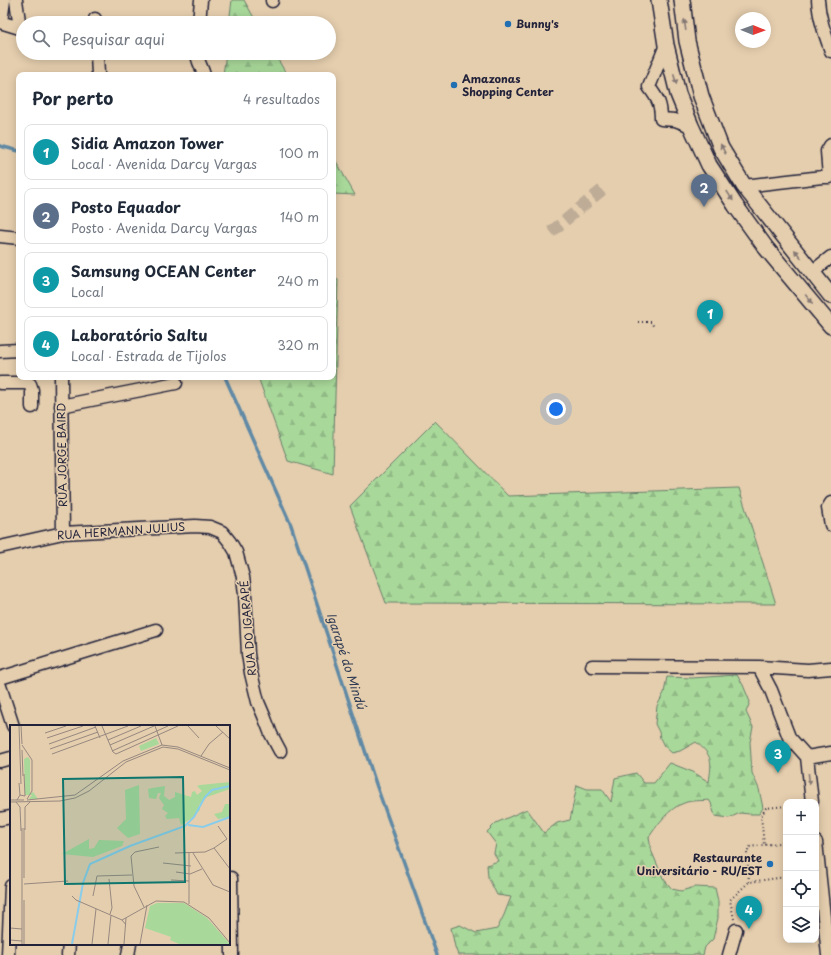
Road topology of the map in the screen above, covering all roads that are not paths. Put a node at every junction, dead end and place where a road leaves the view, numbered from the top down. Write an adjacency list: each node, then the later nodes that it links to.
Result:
1 (4, 0): 9 (street)
2 (16, 0): 7 (street)
3 (201, 0): 8 (street)
4 (659, 0): 11 (main road)
5 (682, 0): 20 (main road, one-way to 5)
6 (818, 0): 12 (street)
7 (19, 16)
8 (200, 16)
9 (1, 22): 10 (street)
10 (16, 26)
11 (666, 45): 17 (main road, one-way to 17); 17 (street)
12 (831, 51)
13 (97, 60): 15 (street)
14 (198, 60): 16 (street)
15 (98, 72)
16 (203, 72)
17 (691, 126): 26 (main road, one-way to 26)
18 (831, 145): 19 (street)
19 (830, 176): 20 (street)
20 (744, 186): 24 (main road, one-way to 20)
21 (0, 236): 22 (street)
22 (16, 238)
23 (831, 257): 24 (street)
24 (812, 272): 25 (main road)
25 (831, 296)
26 (831, 326)
27 (16, 350): 28 (street)
28 (0, 351)
29 (61, 380): 32 (street, RUA JORGE BAIRD)
30 (0, 383): 33 (street)
31 (176, 384): 32 (street)
32 (61, 406): 37 (street, RUA JORGE BAIRD)
33 (32, 407)
34 (831, 503): 35 (street)
35 (831, 525)
36 (195, 526): 37 (street, RUA HERMANN JULIUS); 46 (street, RUA DO IGARAPÉ)
37 (63, 533): 38 (street, RUA HERMANN JULIUS)
38 (0, 547)
39 (156, 630): 43 (street)
40 (592, 666): 41 (street)
41 (759, 667): 42 (street); 48 (street)
42 (831, 668)
43 (0, 678)
44 (0, 686): 45 (street)
45 (13, 725)
46 (280, 751)
47 (831, 753): 48 (street)
48 (807, 757): 51 (street, one-way to 51)
49 (10, 758): 50 (street)
50 (0, 761)
51 (812, 799)
52 (10, 817): 53 (street)
53 (0, 819)
54 (819, 870): 65 (street)
55 (231, 878): 63 (street)
56 (10, 909): 60 (street)
57 (736, 930): 64 (street)
58 (69, 945): 61 (street)
59 (130, 945): 62 (street)
60 (8, 955)
61 (68, 955)
62 (128, 955)
63 (232, 955)
64 (729, 955)
65 (828, 955)

